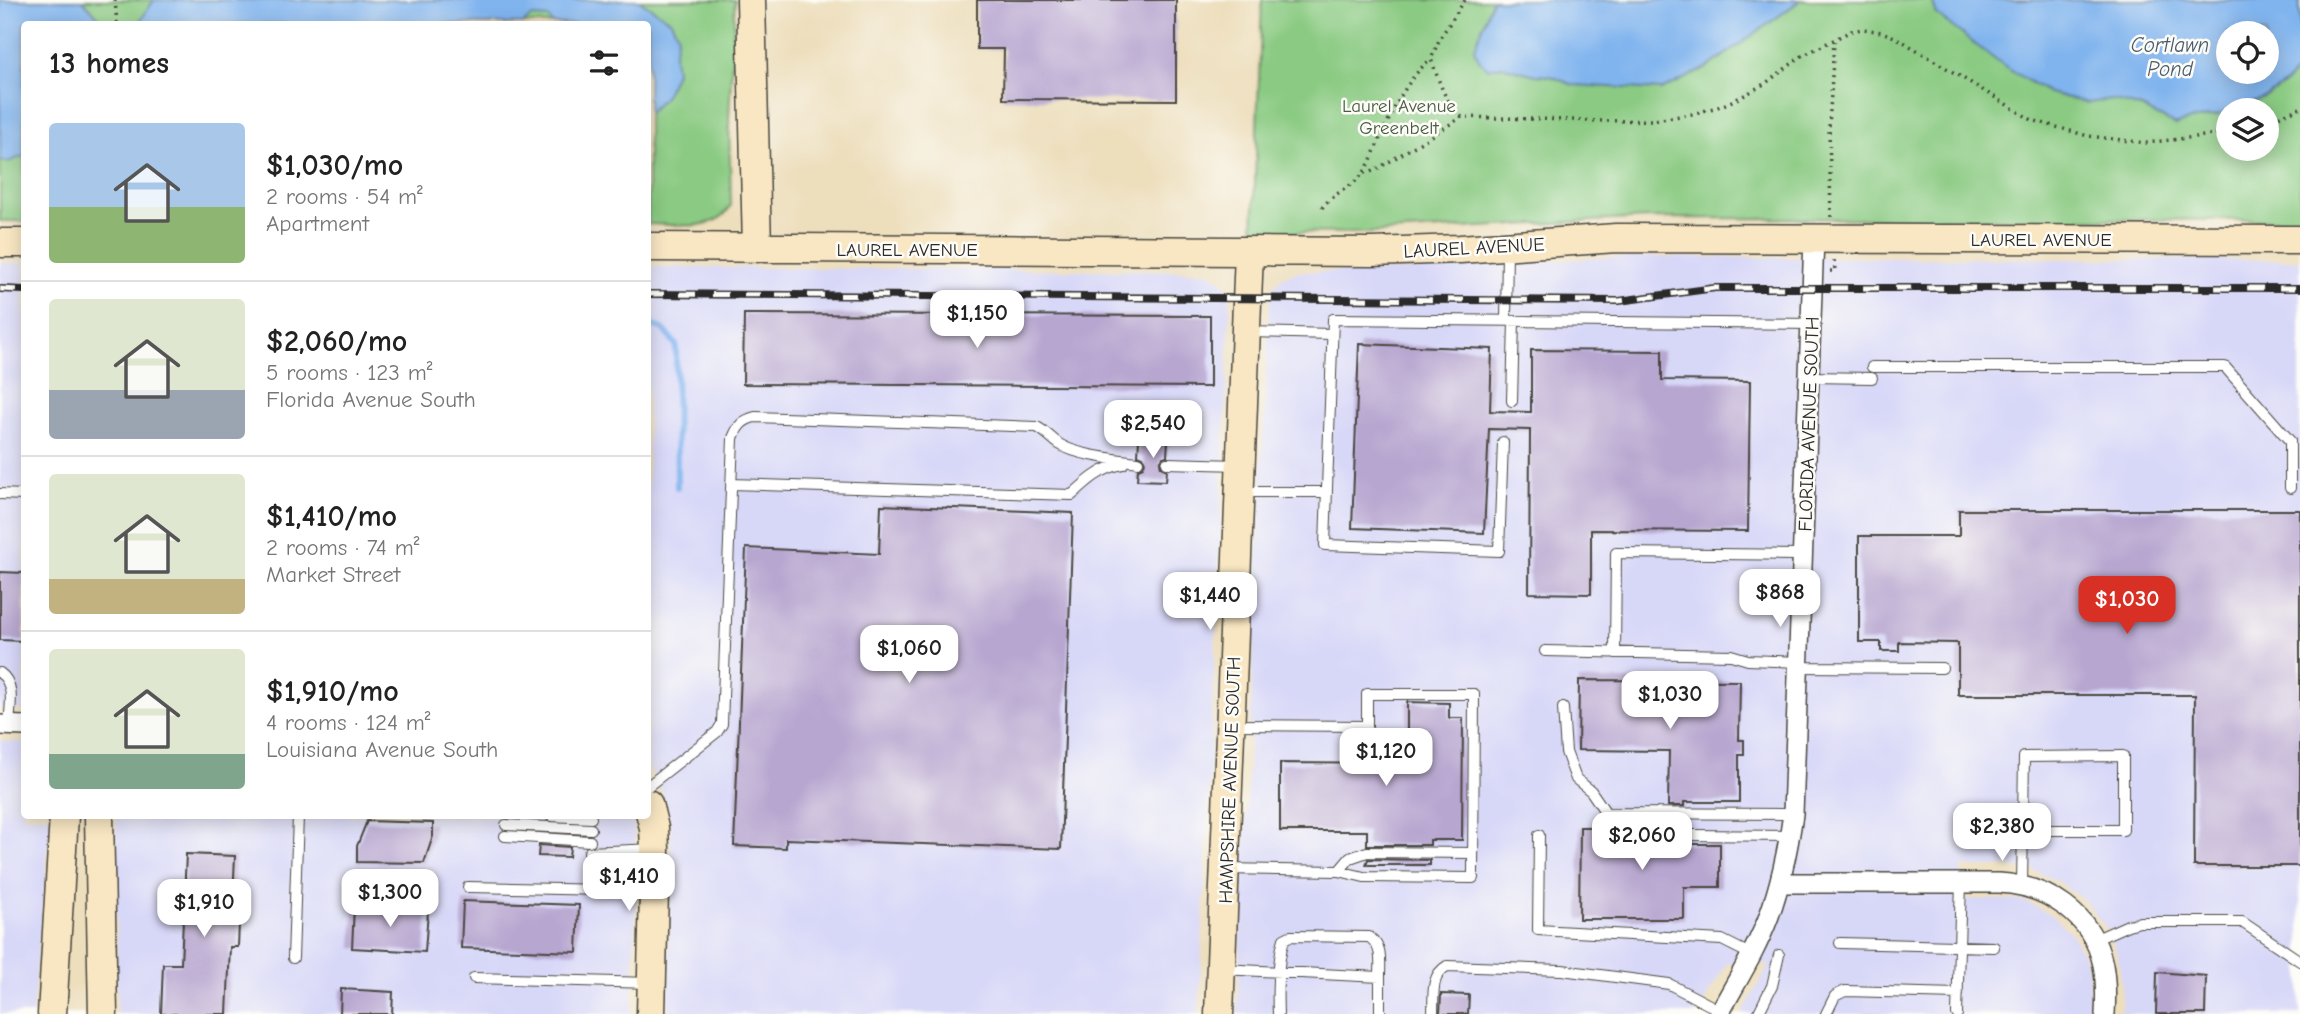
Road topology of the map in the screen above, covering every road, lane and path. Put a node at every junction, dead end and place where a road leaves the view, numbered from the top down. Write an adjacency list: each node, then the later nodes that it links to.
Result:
1 (115, 0): 4 (path)
2 (751, 0): 20 (street)
3 (1465, 0): 6 (path)
4 (117, 21)
5 (1834, 41): 8 (path); 10 (path); 13 (path)
6 (1431, 59): 8 (path); 11 (path)
7 (2300, 108): 9 (path)
8 (1462, 117): 11 (path)
9 (2279, 117)
10 (2216, 134)
11 (1364, 173): 12 (path)
12 (1322, 208)
13 (1831, 214)
14 (1814, 239): 15 (street, LAUREL AVENUE); 18 (street, LAUREL AVENUE); 23 (street, FLORIDA AVENUE SOUTH)
15 (2300, 240)
16 (0, 243): 17 (street)
17 (21, 243)
18 (1507, 246): 21 (street, LAUREL AVENUE); 22 (lane)
19 (651, 247): 20 (street, LAUREL AVENUE)
20 (757, 248): 21 (street, LAUREL AVENUE)
21 (1249, 252): 24 (street, HAMPSHIRE AVENUE SOUTH)
22 (1510, 321): 23 (lane); 25 (lane); 27 (lane)
23 (1812, 324): 26 (street, FLORIDA AVENUE SOUTH)
24 (1248, 332): 25 (lane); 30 (street, HAMPSHIRE AVENUE SOUTH)
25 (1332, 334): 33 (lane)
26 (1810, 377): 32 (lane); 36 (street, FLORIDA AVENUE SOUTH)
27 (1512, 401)
28 (1503, 442): 33 (lane)
29 (1167, 463): 30 (lane)
30 (1242, 479): 33 (lane); 44 (street, HAMPSHIRE AVENUE SOUTH)
31 (732, 484): 31 (lane); 45 (lane)
32 (2290, 488)
33 (1327, 492)
34 (0, 494): 35 (lane)
35 (21, 495)
36 (1802, 555): 38 (lane); 39 (street, FLORIDA AVENUE SOUTH)
37 (1545, 651): 38 (lane)
38 (1615, 653): 39 (lane)
39 (1798, 664): 40 (lane); 46 (street, FLORIDA AVENUE SOUTH)
40 (1942, 668)
41 (0, 673): 43 (lane)
42 (1563, 708): 46 (lane)
43 (11, 725)
44 (1231, 725): 57 (lane); 58 (street, HAMPSHIRE AVENUE SOUTH)
45 (651, 784)
46 (1793, 814): 55 (street, FLORIDA AVENUE SOUTH)
47 (651, 816): 56 (street)
48 (64, 819): 80 (street)
49 (99, 819): 81 (street)
50 (298, 819): 71 (lane)
51 (2023, 830): 51 (lane); 62 (lane)
52 (505, 831): 56 (lane)
53 (1539, 835): 69 (lane)
54 (1691, 835): 55 (lane)
55 (1790, 836): 61 (street, FLORIDA AVENUE SOUTH)
56 (655, 849): 64 (street)
57 (1473, 853): 59 (lane); 59 (lane)
58 (1225, 869): 59 (lane); 73 (street, HAMPSHIRE AVENUE SOUTH)
59 (1339, 871)
60 (1961, 882): 61 (street); 62 (street); 67 (lane)
61 (1780, 883): 69 (street, FLORIDA AVENUE SOUTH)
62 (2022, 886): 65 (street)
63 (468, 887): 64 (lane)
64 (654, 891): 77 (street)
65 (2094, 940): 72 (lane); 90 (street)
66 (1840, 943): 67 (lane)
67 (1959, 946): 68 (lane); 78 (lane)
68 (1994, 947)
69 (1752, 955): 79 (street, FLORIDA AVENUE SOUTH)
70 (1779, 955): 87 (lane)
71 (293, 958)
72 (2300, 961)
73 (1221, 969): 74 (lane); 83 (street, HAMPSHIRE AVENUE SOUTH)
74 (1279, 972): 75 (lane); 75 (lane); 84 (lane)
75 (1380, 977): 85 (lane)
76 (474, 978): 77 (lane)
77 (651, 983): 82 (street)
78 (1958, 994): 88 (lane); 89 (lane)
79 (1720, 1012): 86 (lane)
80 (52, 1014)
81 (103, 1014)
82 (651, 1014)
83 (1219, 1014)
84 (1278, 1014)
85 (1380, 1014)
86 (1433, 1014)
87 (1758, 1014)
88 (1826, 1014)
89 (1957, 1014)
90 (2105, 1014)

